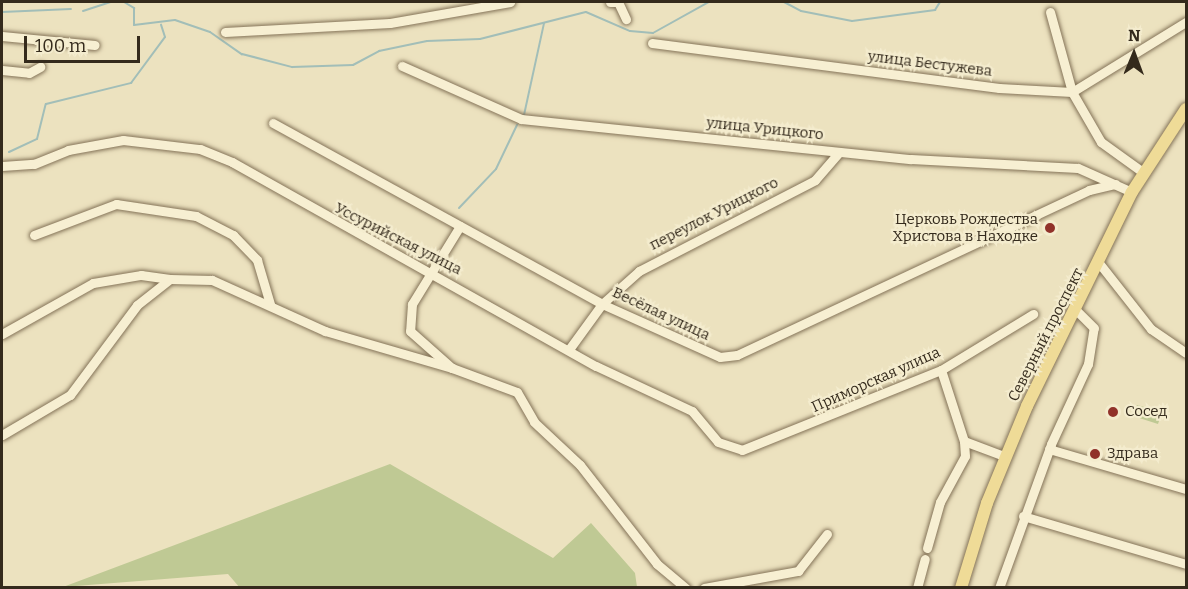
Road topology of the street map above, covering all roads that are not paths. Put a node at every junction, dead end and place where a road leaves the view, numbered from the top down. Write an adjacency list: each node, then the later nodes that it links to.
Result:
1 (510, 2): 7 (street)
2 (610, 2): 3 (street)
3 (618, 2): 5 (street)
4 (1050, 12): 14 (street)
5 (626, 19)
6 (1186, 22): 14 (street)
7 (225, 32)
8 (2, 36): 10 (street)
9 (652, 43): 14 (street, улица Бестужева)
10 (95, 45)
11 (402, 66): 17 (street, улица Урицкого)
12 (40, 67): 13 (street)
13 (2, 70)
14 (1072, 92): 19 (street)
15 (1186, 110): 19 (main road, Северный проспект)
16 (273, 123): 22 (street, Весёлая улица)
17 (839, 152): 20 (street, улица Урицкого); 28 (street, переулок Урицкого)
18 (2, 166): 25 (street, Уссурийская улица)
19 (1144, 173): 21 (main road, Северный проспект)
20 (1116, 184): 21 (street, улица Урицкого); 28 (street, Весёлая улица)
21 (1132, 192): 24 (main road, Северный проспект)
22 (460, 226): 25 (street); 28 (street, Весёлая улица)
23 (34, 235): 27 (street)
24 (1099, 263): 29 (main road, Северный проспект); 33 (street)
25 (431, 272): 32 (street, Уссурийская улица); 34 (street)
26 (170, 279): 27 (street); 31 (street); 36 (street)
27 (270, 304): 34 (street)
28 (602, 304): 32 (street, переулок Урицкого)
29 (1076, 309): 39 (street); 40 (main road, Северный проспект)
30 (1033, 314): 35 (street, Приморская улица)
31 (2, 334)
32 (570, 348): 38 (street, Уссурийская улица)
33 (1186, 353)
34 (452, 368): 47 (street)
35 (941, 370): 37 (street); 38 (street, Приморская улица)
36 (2, 435)
37 (964, 441): 40 (street); 44 (street)
38 (757, 447)
39 (1049, 449): 41 (street); 42 (street)
40 (1004, 456): 50 (main road, Северный проспект)
41 (1186, 489)
42 (1023, 516): 46 (street); 51 (street)
43 (826, 534): 48 (street)
44 (927, 548)
45 (925, 559): 49 (street)
46 (1186, 564)
47 (686, 588)
48 (704, 588)
49 (917, 588)
50 (961, 588)
51 (999, 588)

